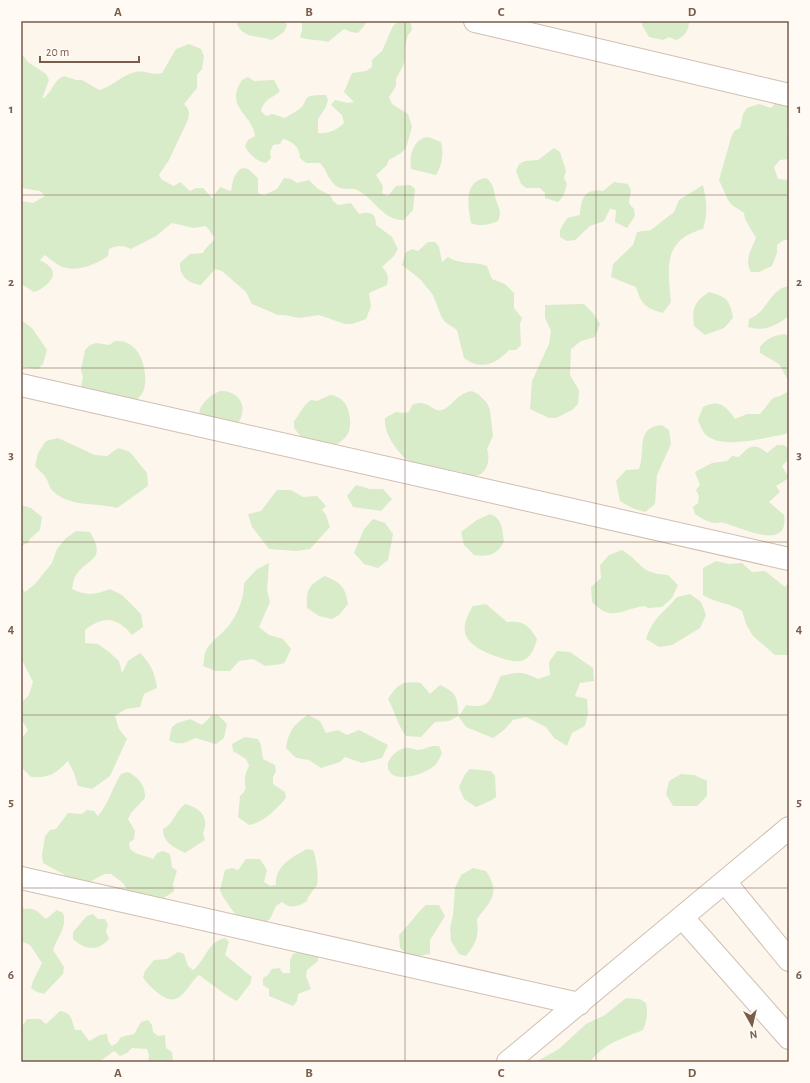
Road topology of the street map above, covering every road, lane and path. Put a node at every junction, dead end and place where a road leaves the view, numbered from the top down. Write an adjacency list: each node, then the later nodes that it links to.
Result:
1 (475, 21): 2 (street)
2 (789, 95)
3 (21, 385): 4 (street)
4 (789, 559)
5 (789, 828): 7 (street)
6 (21, 878): 10 (street)
7 (724, 882): 8 (street); 9 (street)
8 (682, 917): 10 (street); 11 (street)
9 (789, 960)
10 (579, 1004): 12 (street)
11 (789, 1038)
12 (508, 1062)

